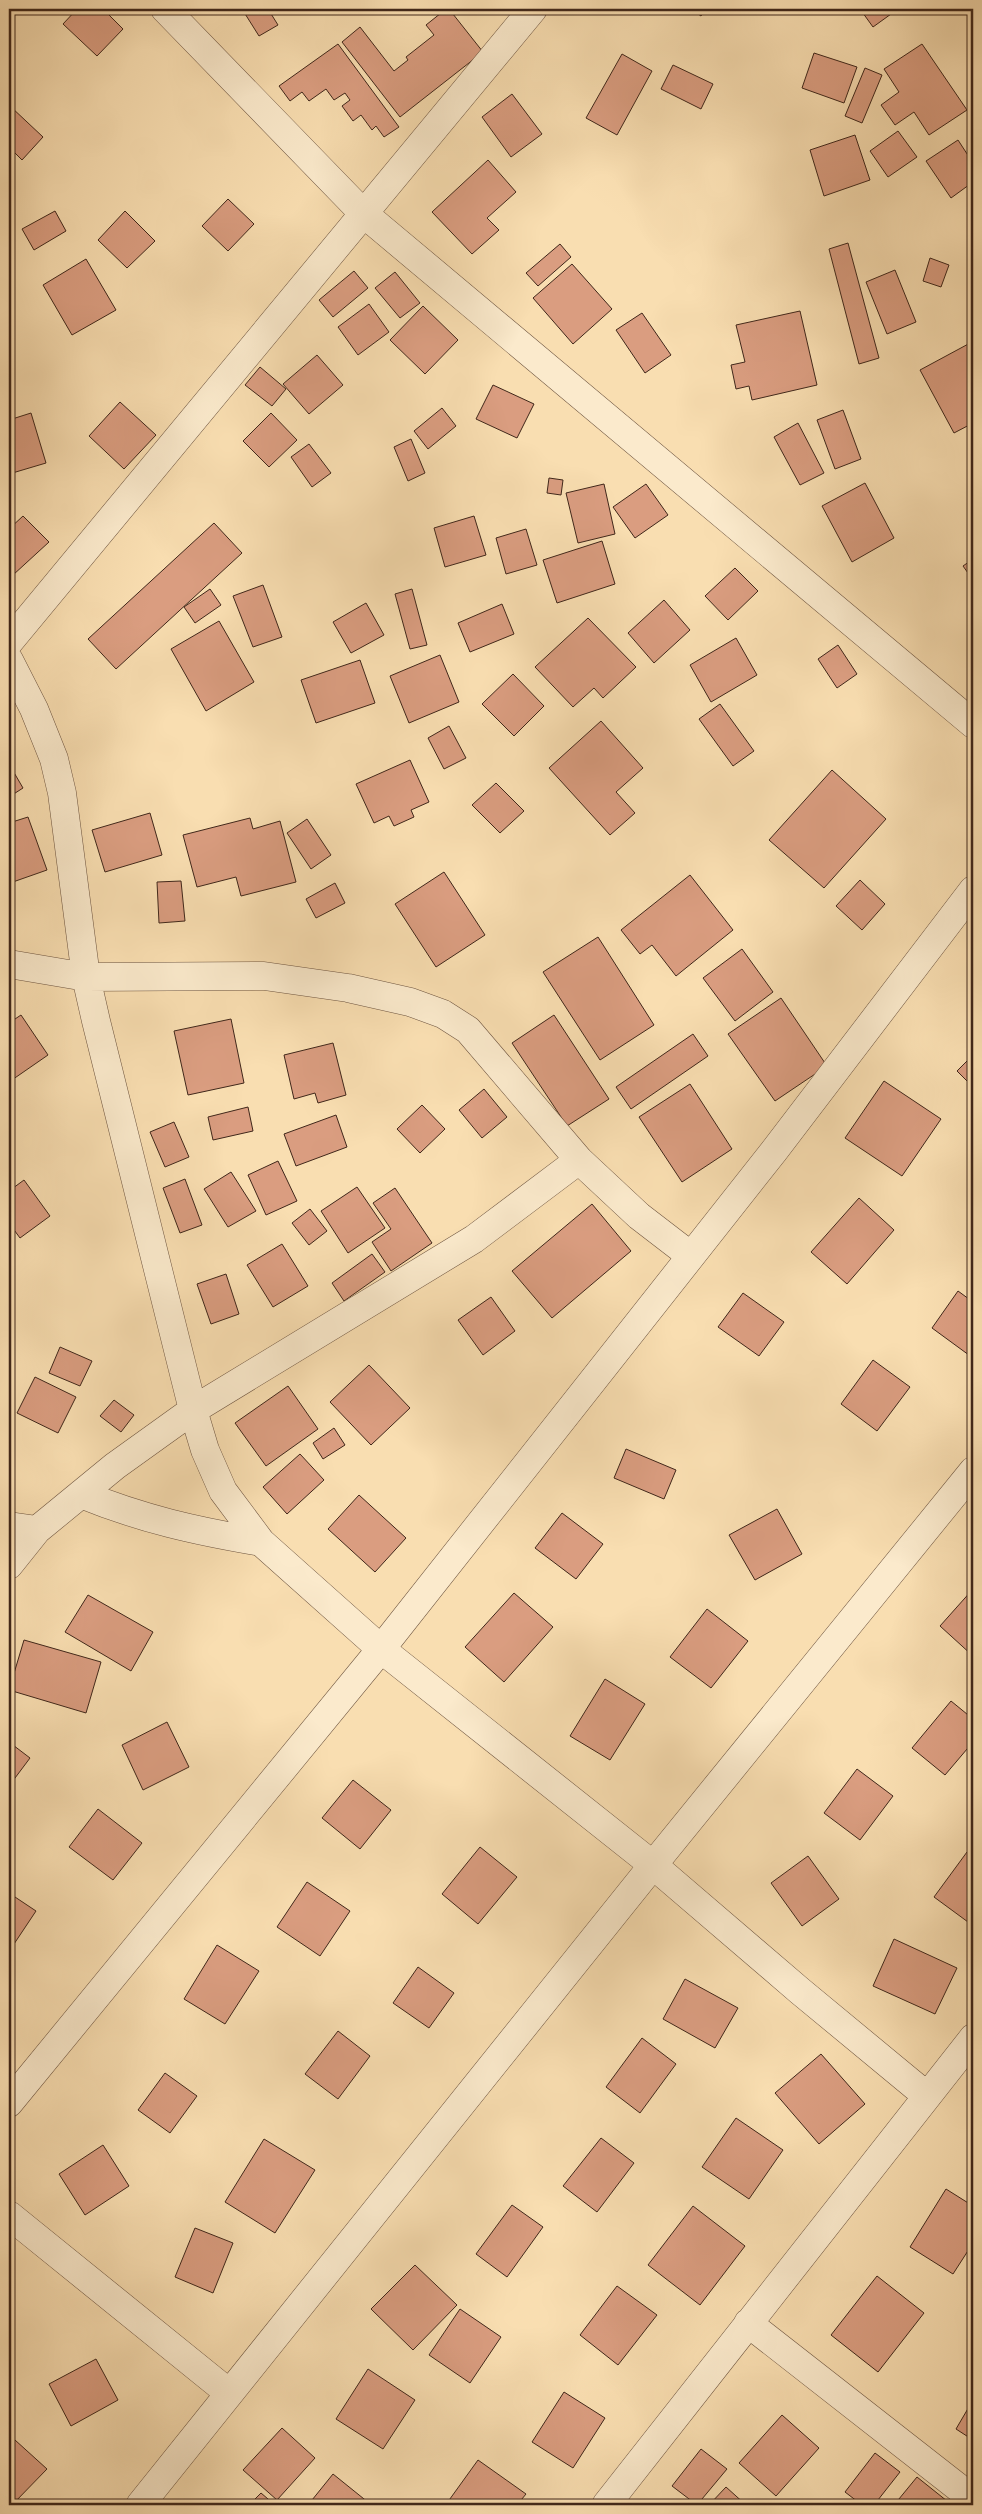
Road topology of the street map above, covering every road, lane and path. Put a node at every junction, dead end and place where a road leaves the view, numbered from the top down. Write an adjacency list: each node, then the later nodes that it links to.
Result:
1 (165, 9): 3 (street)
2 (533, 9): 3 (street)
3 (363, 213): 4 (street); 6 (street)
4 (9, 642)
5 (9, 660): 9 (street)
6 (973, 724)
7 (973, 890): 11 (street)
8 (9, 964): 9 (street)
9 (86, 977): 10 (street); 12 (street)
10 (578, 1160): 11 (street); 12 (street)
11 (691, 1256): 19 (street)
12 (194, 1410): 14 (street); 17 (street)
13 (973, 1471): 20 (street)
14 (81, 1494): 16 (street); 17 (street)
15 (9, 1526): 16 (street)
16 (37, 1530): 18 (street)
17 (261, 1542): 19 (street)
18 (9, 1565)
19 (381, 1649): 20 (street); 23 (street)
20 (653, 1864): 22 (street); 26 (street)
21 (973, 2038): 22 (street)
22 (927, 2096): 25 (street)
23 (9, 2103)
24 (9, 2215): 26 (street)
25 (748, 2323): 27 (street); 29 (street)
26 (229, 2393): 28 (street)
27 (973, 2499)
28 (140, 2505)
29 (606, 2505)

